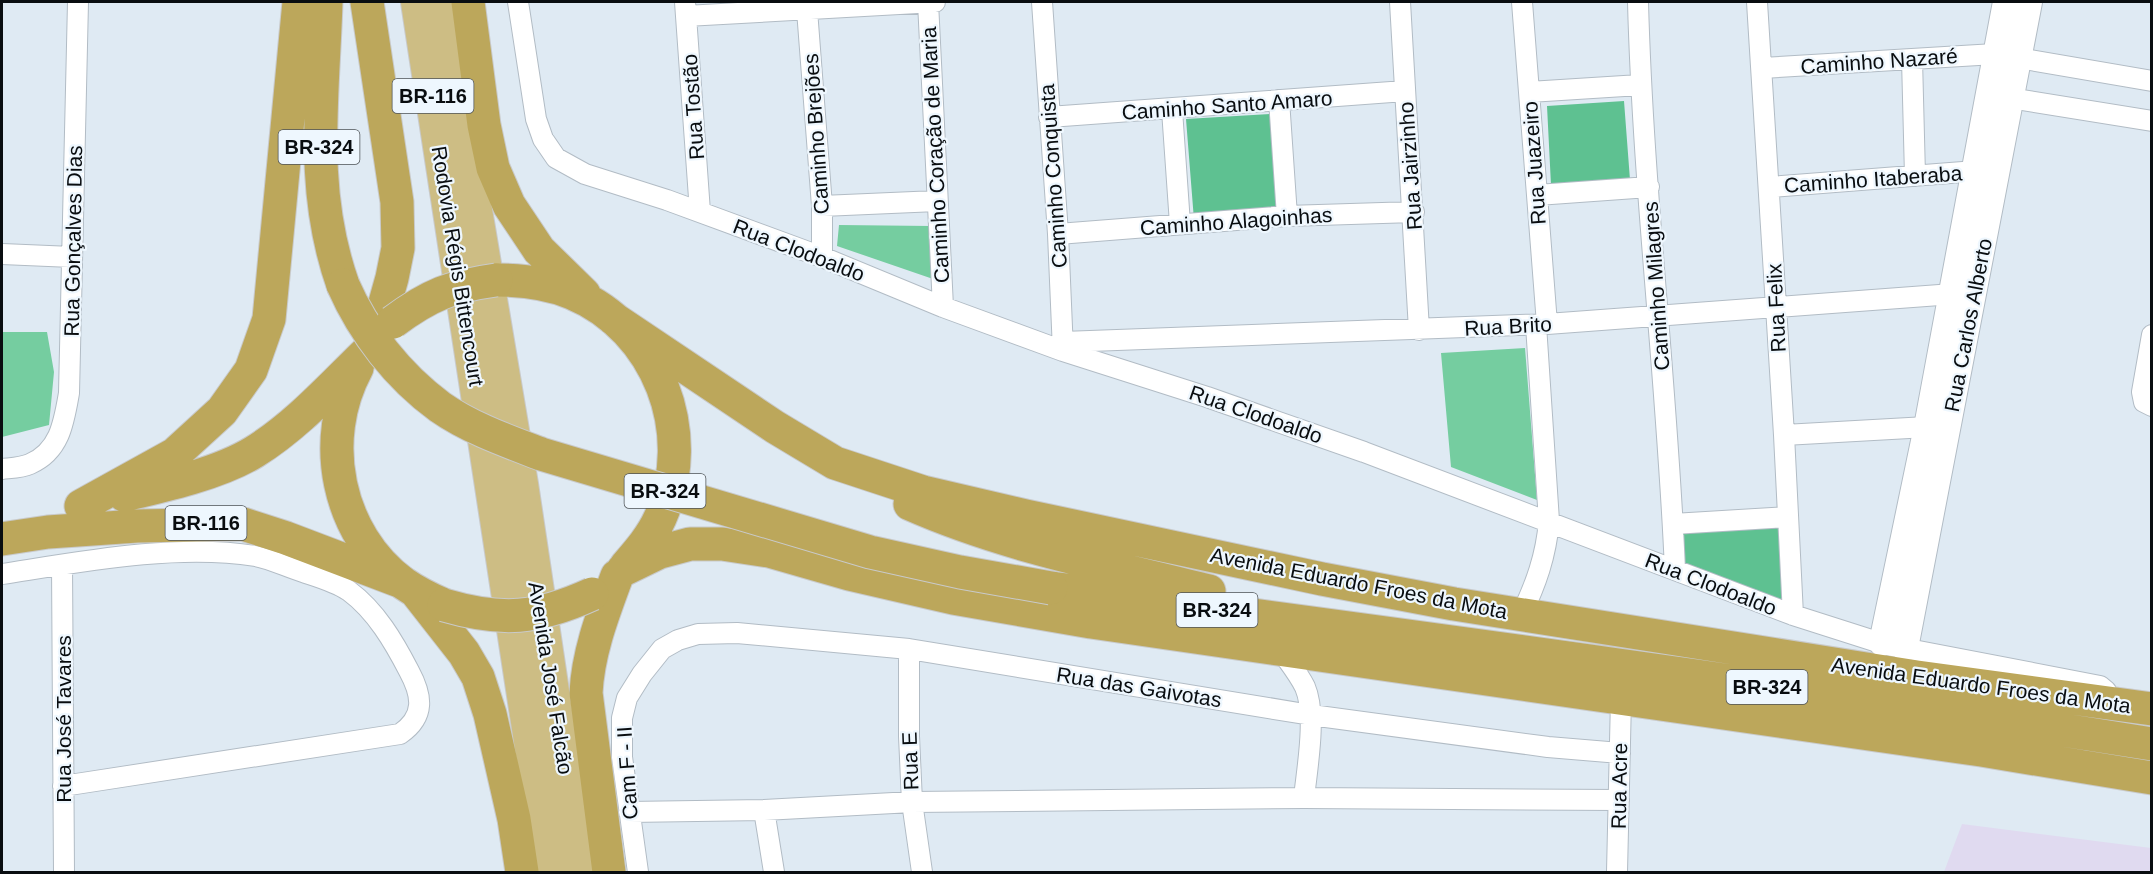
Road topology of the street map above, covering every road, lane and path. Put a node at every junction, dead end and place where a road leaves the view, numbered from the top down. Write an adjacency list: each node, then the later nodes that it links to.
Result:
1 (78, 2): 44 (street, Rua Gonçalves Dias)
2 (367, 2): 54 (highway, BR-116)
3 (417, 2): 62 (main road, Rodovia Régis Bittencourt / BR-116)
4 (441, 2): 61 (main road, Rodovia Régis Bittencourt / BR-116)
5 (468, 2): 49 (highway, BR-116)
6 (518, 2): 38 (street, Rua Clodoaldo)
7 (928, 2): 8 (street); 18 (street); 36 (street, Caminho Coração de Maria)
8 (935, 2)
9 (1042, 2): 29 (street, Caminho Conquista)
10 (1400, 2): 24 (street, Rua Jairzinho)
11 (1522, 2): 25 (street, Rua Juazeiro)
12 (1638, 2): 23 (street, Caminho Milagres)
13 (1757, 2): 21 (street, Rua Felix)
14 (2006, 2): 19 (street, Rua Carlos Alberto)
15 (2030, 2): 19 (street, Rua Carlos Alberto)
16 (317, 3): 63 (highway); 76 (highway, BR-324, bridge)
17 (686, 9): 18 (street); 38 (street, Rua Tostão)
18 (807, 10): 37 (street, Caminho Brejões)
19 (2007, 56): 20 (street, Caminho Nazaré); 22 (street, Caminho Nazaré); 26 (street, Rua Carlos Alberto)
20 (1912, 59): 21 (street, Caminho Nazaré); 32 (street)
21 (1762, 68): 34 (street, Rua Felix)
22 (2151, 81)
23 (1640, 85): 25 (street); 33 (street, Caminho Milagres)
24 (1405, 92): 27 (street, Caminho Santo Amaro); 39 (street, Rua Jairzinho)
25 (1529, 92): 35 (street, Rua Juazeiro)
26 (2000, 97): 30 (street); 31 (street, Rua Carlos Alberto); 77 (street, Rua Carlos Alberto)
27 (1279, 100): 28 (street, Caminho Santo Amaro); 40 (street)
28 (1172, 110): 29 (street, Caminho Santo Amaro); 41 (street)
29 (1049, 117): 42 (street, Caminho Conquista)
30 (2151, 121)
31 (1976, 171): 32 (street, Caminho Itaberaba); 46 (street, Rua Carlos Alberto)
32 (1915, 176): 34 (street, Caminho Itaberaba)
33 (1649, 187): 35 (street); 50 (street, Caminho Milagres)
34 (1770, 187): 48 (street, Rua Felix)
35 (1537, 195): 51 (street, Rua Juazeiro)
36 (937, 201): 37 (street); 47 (street, Caminho Coração de Maria)
37 (822, 206): 45 (street, Caminho Brejões)
38 (700, 212): 45 (street, Rua Clodoaldo)
39 (1414, 212): 40 (street, Caminho Alagoinhas); 52 (street, Rua Jairzinho)
40 (1287, 216): 41 (street, Caminho Alagoinhas)
41 (1180, 224): 42 (street, Caminho Alagoinhas)
42 (1058, 234): 55 (street, Caminho Conquista)
43 (2, 254): 44 (street)
44 (72, 257): 60 (street, Rua Gonçalves Dias)
45 (822, 257): 47 (street, Rua Clodoaldo)
46 (1953, 294): 48 (street, Rua Brito); 57 (street, Rua Carlos Alberto)
47 (943, 307): 55 (street, Rua Clodoaldo)
48 (1775, 308): 50 (street, Rua Brito); 58 (street, Rua Felix)
49 (605, 312): 54 (highway, Avenida Eduardo Froes da Mota, bridge); 59 (highway, Avenida Eduardo Froes da Mota / BR-324); 72 (highway, Avenida Eduardo Froes da Mota)
50 (1659, 315): 51 (street, Rua Brito); 67 (street, Caminho Milagres)
51 (1541, 325): 52 (street, Rua Brito); 66 (street, Rua Juazeiro)
52 (1419, 330): 55 (street, Rua Brito)
53 (2151, 335): 56 (street)
54 (377, 339): 63 (highway, Avenida Eduardo Froes da Mota / BR-116); 73 (highway, Avenida Eduardo Froes da Mota)
55 (1063, 346): 66 (street, Rua Clodoaldo)
56 (2151, 406)
57 (1927, 427): 58 (street); 77 (street, Rua Carlos Alberto)
58 (1784, 435): 64 (street, Rua Felix)
59 (836, 462): 74 (highway, Avenida Eduardo Froes da Mota); 76 (highway, BR-324)
60 (2, 469)
61 (522, 484): 97 (main road, Avenida José Falcão)
62 (493, 495): 96 (main road, Avenida José Falcão)
63 (81, 506): 65 (highway, Avenida Eduardo Froes da Mota / BR-116)
64 (1788, 517): 67 (street); 75 (street, Rua Felix)
65 (2, 520)
66 (1549, 521): 70 (street, Rua Clodoaldo); 74 (street, Rua Juazeiro)
67 (1673, 524): 70 (street, Caminho Milagres)
68 (2, 539): 73 (highway, Avenida Eduardo Froes da Mota / BR-116)
69 (62, 565): 71 (street); 88 (street, Rua José Tavares); 88 (street)
70 (1675, 570): 75 (street, Rua Clodoaldo)
71 (2, 574)
72 (611, 580): 73 (highway, Avenida Eduardo Froes da Mota, bridge); 78 (highway, Avenida Eduardo Froes da Mota / BR-324); 98 (highway)
73 (420, 593): 95 (highway)
74 (1521, 615): 82 (highway, Avenida Eduardo Froes da Mota)
75 (1793, 615): 77 (street, Rua Clodoaldo)
76 (1383, 632): 85 (highway, Avenida Eduardo Froes da Mota / BR-324)
77 (1894, 646): 82 (street, Rua Clodoaldo)
78 (1279, 648): 81 (highway, Avenida Eduardo Froes da Mota / BR-324); 84 (street)
79 (662, 649): 80 (street, Rua das Gaivotas); 93 (street, Cam F - II)
80 (909, 649): 84 (street, Rua das Gaivotas); 91 (street, Rua E)
81 (1621, 699): 86 (street, Rua Acre); 87 (highway, Avenida Eduardo Froes da Mota / BR-324)
82 (2101, 702): 83 (highway, Avenida Eduardo Froes da Mota)
83 (2151, 709)
84 (1311, 715): 86 (street, Rua das Gaivotas); 89 (street)
85 (2151, 744)
86 (1620, 753): 90 (street, Rua Acre)
87 (2151, 778)
88 (63, 786): 94 (street, Rua José Tavares)
89 (1304, 798): 90 (street); 91 (street)
90 (1618, 800): 102 (street, Rua Acre)
91 (912, 802): 92 (street); 101 (street, Rua E)
92 (764, 810): 93 (street); 100 (street)
93 (629, 812): 99 (street, Cam F - II)
94 (64, 873)
95 (522, 873)
96 (550, 873)
97 (580, 873)
98 (609, 873)
99 (638, 873)
100 (774, 873)
101 (922, 873)
102 (1617, 873)

